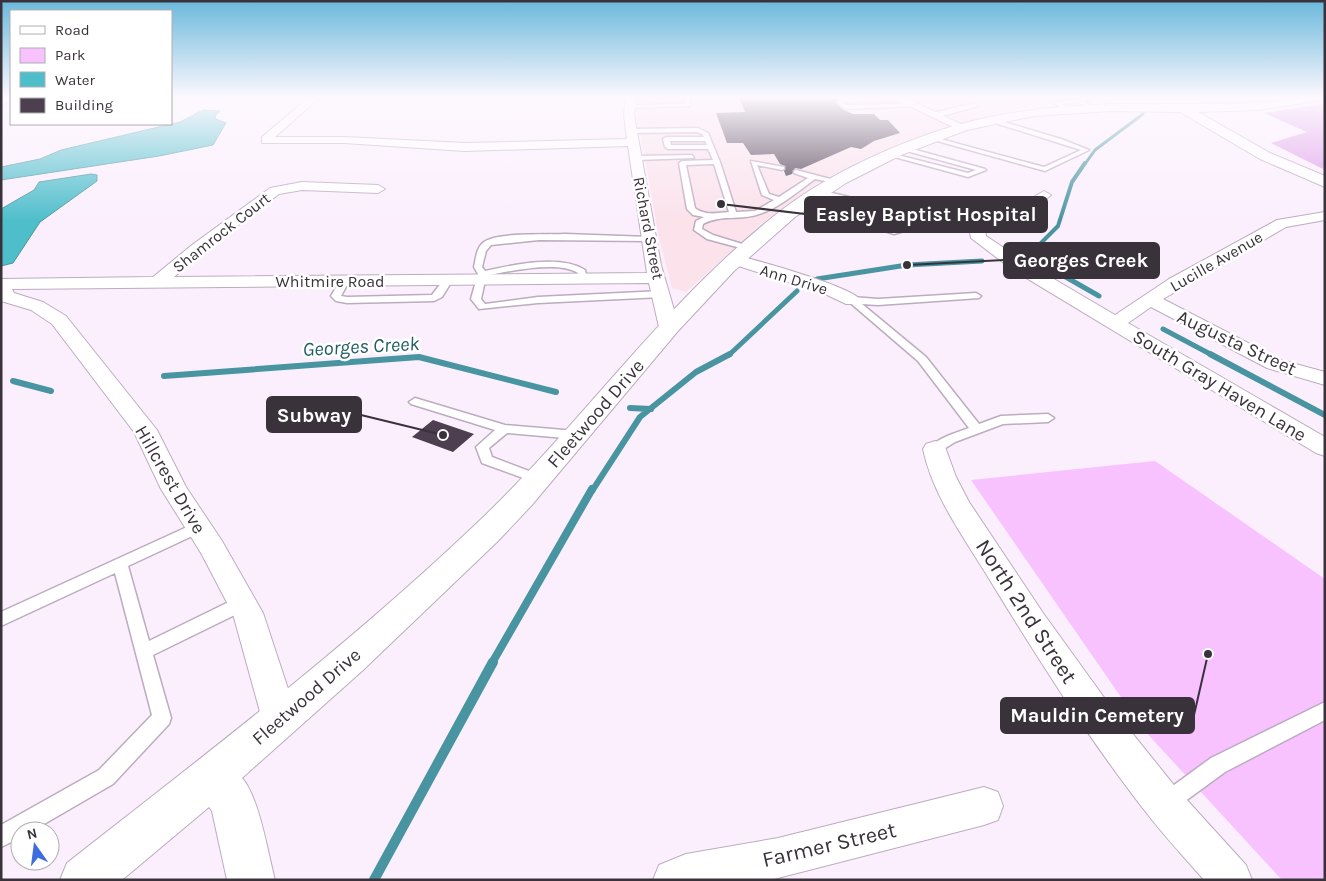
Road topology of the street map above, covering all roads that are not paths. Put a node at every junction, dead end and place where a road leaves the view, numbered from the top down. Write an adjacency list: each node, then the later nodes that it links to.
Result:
1 (268, 139): 2 (street)
2 (597, 139)
3 (632, 139): 12 (street, Richard Street)
4 (666, 139): 10 (lane)
5 (707, 139): 10 (lane)
6 (915, 139): 11 (street, Fleetwood Drive)
7 (966, 139): 8 (lane)
8 (1057, 139)
9 (1236, 139): 16 (street)
10 (710, 147): 13 (lane)
11 (898, 152): 11 (lane); 17 (street, Fleetwood Drive)
12 (636, 158): 13 (lane); 25 (street, Richard Street)
13 (716, 160): 21 (lane); 22 (lane)
14 (782, 168): 20 (lane)
15 (796, 172): 17 (lane)
16 (1325, 182)
17 (825, 184): 20 (lane); 24 (lane); 26 (street, Fleetwood Drive)
18 (378, 189): 29 (street, Shamrock Court)
19 (1044, 195): 35 (street, South Gray Haven Lane)
20 (778, 200): 21 (lane)
21 (733, 213): 22 (lane)
22 (709, 216): 26 (lane)
23 (1325, 216): 34 (street, Lucille Avenue)
24 (897, 232)
25 (649, 239): 28 (lane); 31 (street, Richard Street)
26 (742, 255): 33 (street, Ann Drive); 36 (street, Fleetwood Drive)
27 (580, 273): 28 (street, Whitmire Road); 28 (lane); 31 (street, Whitmire Road)
28 (481, 277): 29 (street, Whitmire Road); 31 (lane)
29 (157, 283): 30 (street, Whitmire Road)
30 (1, 285): 46 (street, Hillcrest Drive)
31 (660, 286): 36 (street, Richard Street)
32 (976, 296): 33 (lane)
33 (852, 300): 40 (lane)
34 (1151, 300): 35 (street, Lucille Avenue); 37 (street, Augusta Street)
35 (1115, 323): 43 (street, South Gray Haven Lane)
36 (669, 327): 42 (street, Fleetwood Drive)
37 (1325, 379)
38 (415, 402): 41 (lane)
39 (1048, 418): 40 (lane)
40 (976, 428): 44 (lane)
41 (504, 429): 42 (lane); 45 (lane)
42 (576, 435): 45 (street, Fleetwood Drive)
43 (1325, 448)
44 (935, 449): 54 (street, North 2nd Street)
45 (537, 479): 52 (street, Fleetwood Drive)
46 (198, 527): 47 (lane); 48 (street, Hillcrest Drive)
47 (120, 564): 49 (lane); 50 (lane)
48 (243, 603): 50 (lane); 52 (street, Hillcrest Drive)
49 (1, 619)
50 (144, 652): 56 (lane)
51 (1325, 710): 54 (lane)
52 (280, 719): 53 (street, Fleetwood Drive)
53 (212, 777): 57 (street, Fleetwood Drive); 58 (street)
54 (1164, 804): 60 (street, North 2nd Street)
55 (984, 806): 59 (street, Farmer Street)
56 (1, 837)
57 (84, 880)
58 (251, 880)
59 (674, 880)
60 (1231, 880)

